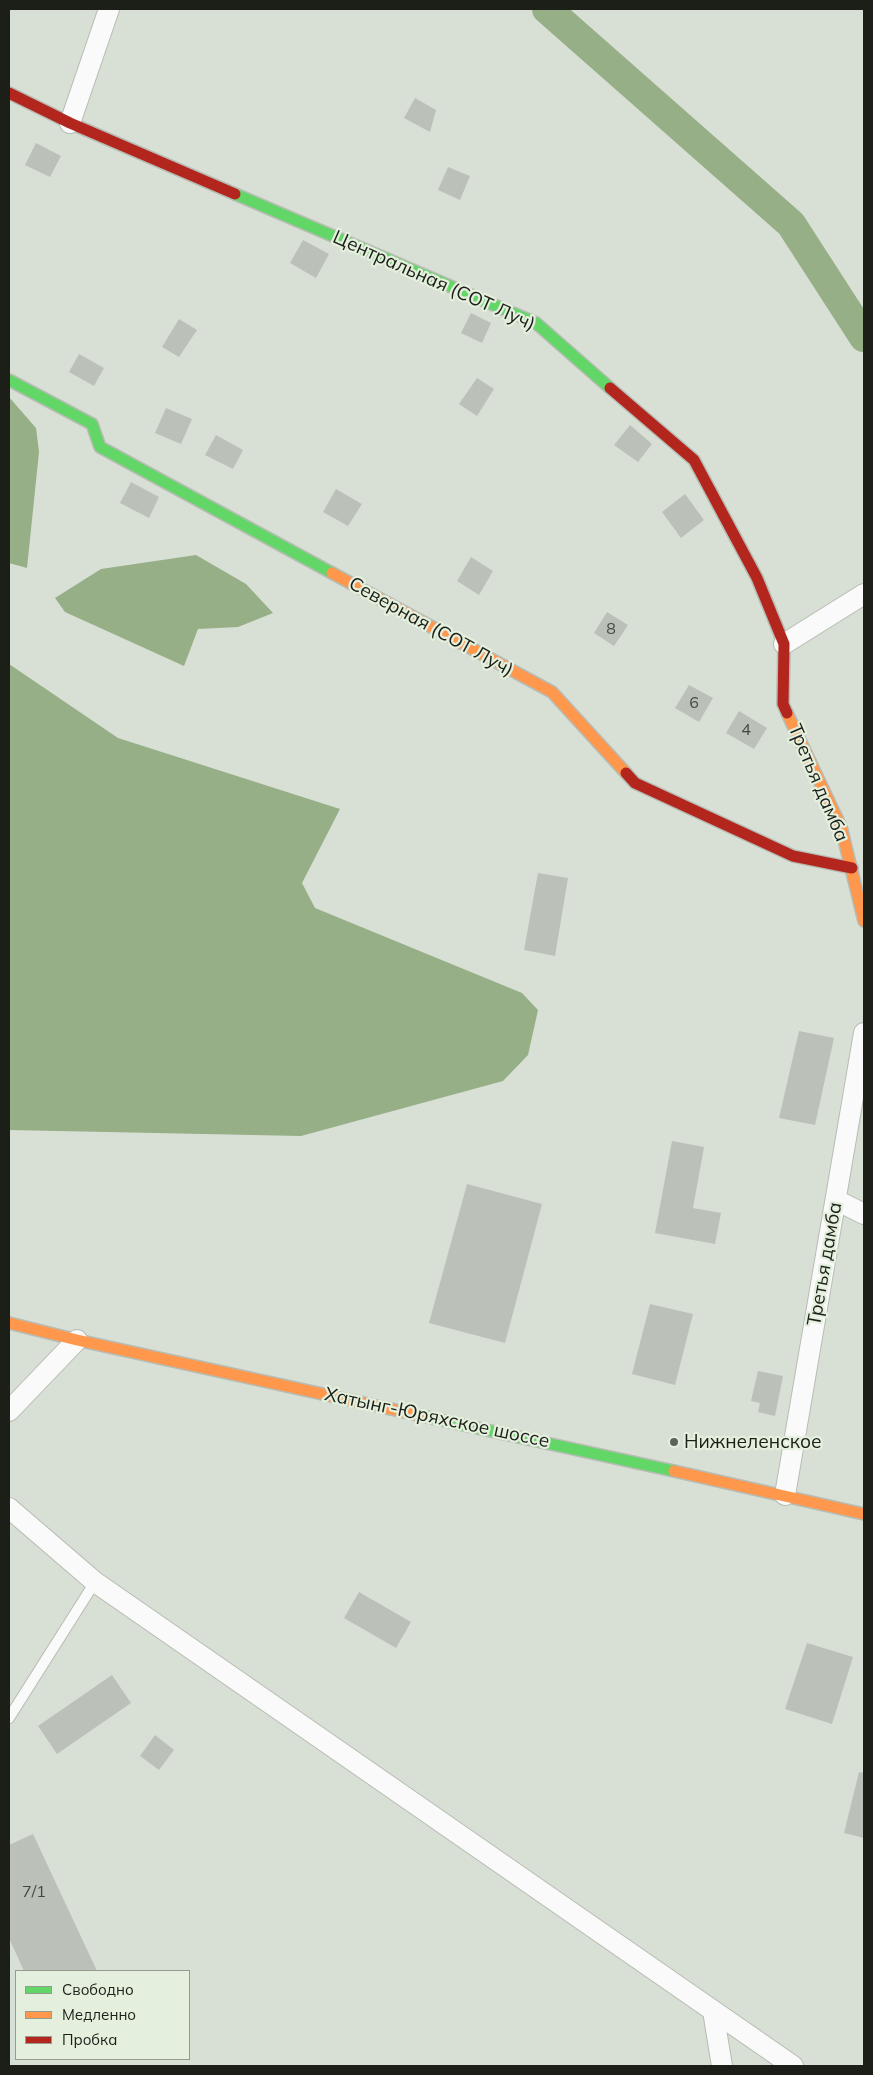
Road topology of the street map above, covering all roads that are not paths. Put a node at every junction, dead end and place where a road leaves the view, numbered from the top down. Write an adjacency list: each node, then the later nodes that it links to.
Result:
1 (109, 9): 3 (street)
2 (9, 93): 3 (street, Центральная (СОТ Луч))
3 (70, 123): 6 (street, Центральная (СОТ Луч))
4 (9, 380): 7 (street, Северная (СОТ Луч))
5 (864, 594): 6 (street)
6 (784, 644): 7 (street, Третья дамба)
7 (852, 868): 8 (street, Третья дамба)
8 (864, 921)
9 (864, 1033): 10 (street, Третья дамба)
10 (836, 1200): 11 (street); 15 (street, Третья дамба)
11 (864, 1214)
12 (9, 1323): 13 (street, Хатынг-Юряхское шоссе)
13 (77, 1340): 14 (street); 15 (street, Хатынг-Юряхское шоссе)
14 (9, 1411)
15 (785, 1495): 17 (street, Хатынг-Юряхское шоссе)
16 (9, 1508): 18 (street)
17 (864, 1514)
18 (94, 1582): 19 (lane); 20 (street)
19 (9, 1718)
20 (713, 2011): 21 (street); 22 (street)
21 (722, 2066)
22 (793, 2066)

